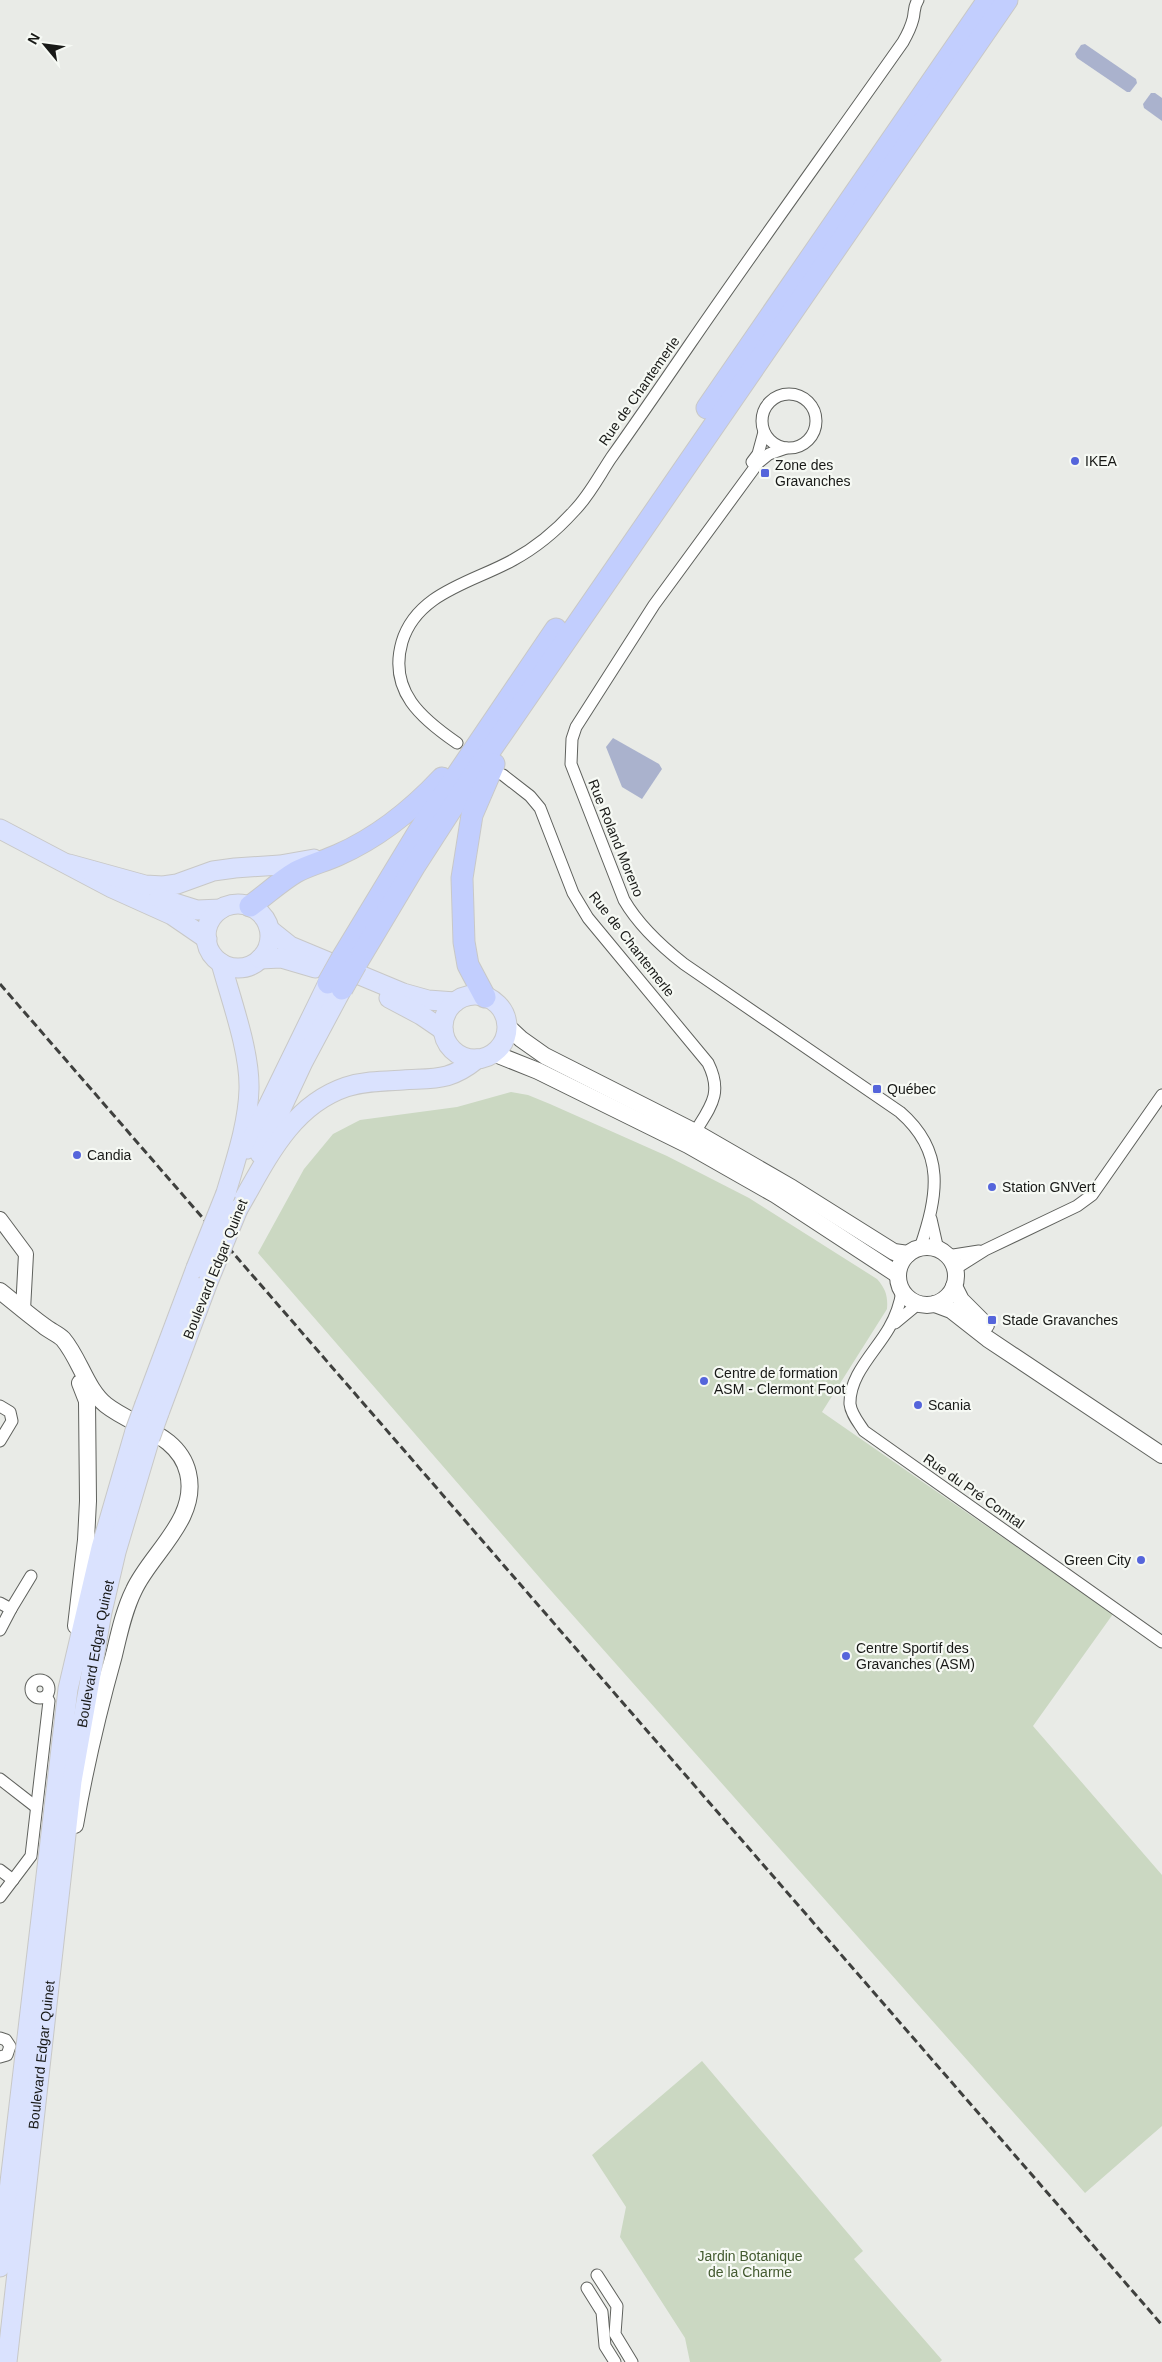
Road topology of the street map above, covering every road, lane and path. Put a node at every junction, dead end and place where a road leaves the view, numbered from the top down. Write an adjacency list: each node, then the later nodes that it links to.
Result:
1 (918, 0): 9 (street, Rue de Chantemerle)
2 (988, 0): 8 (highway)
3 (1007, 0): 7 (highway)
4 (764, 432): 5 (street); 5 (street); 6 (street)
5 (786, 448): 6 (street)
6 (736, 492): 31 (street, Rue Roland Moreno)
7 (567, 638): 19 (highway); 22 (highway)
8 (492, 722): 12 (highway); 19 (highway)
9 (457, 743)
10 (503, 776): 28 (street, Rue de Chantemerle)
11 (0, 829): 13 (main road)
12 (339, 855): 13 (main road); 14 (highway)
13 (69, 864): 15 (main road); 17 (main road)
14 (250, 906): 15 (main road); 16 (main road)
15 (222, 908): 17 (main road)
16 (270, 930): 18 (main road); 23 (main road)
17 (207, 939): 20 (main road)
18 (260, 959): 20 (main road); 25 (main road)
19 (349, 961): 21 (highway, bridge)
20 (221, 962): 29 (main road)
21 (335, 986): 29 (main road); 30 (main road, Boulevard Edgar Quinet)
22 (486, 997): 23 (main road); 24 (main road)
23 (455, 1002): 25 (main road)
24 (506, 1025): 26 (main road); 28 (main road)
25 (443, 1030): 26 (main road)
26 (485, 1056): 30 (main road); 36 (main road)
27 (1162, 1095): 34 (street)
28 (695, 1132): 33 (main road)
29 (226, 1193): 35 (main road, Boulevard Edgar Quinet, bridge)
30 (238, 1208): 35 (main road, Boulevard Edgar Quinet, bridge)
31 (931, 1218): 33 (street); 34 (street)
32 (0, 1219): 41 (street)
33 (914, 1251): 34 (main road); 36 (main road)
34 (947, 1258): 37 (main road)
35 (202, 1275): 45 (main road, Boulevard Edgar Quinet, bridge)
36 (900, 1283): 39 (main road); 43 (street, Rue du Pré Comtal)
37 (954, 1286): 40 (main road); 47 (main road)
38 (0, 1291): 41 (main road)
39 (918, 1304): 40 (main road); 43 (street, Rue du Pré Comtal)
40 (936, 1304): 48 (main road)
41 (23, 1310): 42 (main road)
42 (46, 1328): 54 (main road); 61 (main road)
43 (888, 1329): 53 (street, Rue du Pré Comtal)
44 (0, 1406): 46 (street)
45 (142, 1435): 54 (main road, Boulevard Edgar Quinet); 61 (main road, Boulevard Edgar Quinet)
46 (0, 1441)
47 (1162, 1443)
48 (1162, 1455)
49 (30, 1576): 51 (street)
50 (0, 1603): 51 (street)
51 (12, 1609): 52 (street)
52 (0, 1630)
53 (1162, 1642)
54 (73, 1666): 64 (main road, Boulevard Edgar Quinet)
55 (46, 1696): 57 (street)
56 (0, 1779): 57 (street)
57 (36, 1807): 59 (street)
58 (0, 1870): 59 (street)
59 (13, 1880): 60 (street)
60 (0, 1897)
61 (58, 1908): 67 (main road, Boulevard Edgar Quinet)
62 (0, 2038): 63 (street)
63 (0, 2057)
64 (0, 2267)
65 (597, 2275): 69 (street)
66 (587, 2288): 68 (street)
67 (7, 2362)
68 (615, 2362)
69 (632, 2362)

